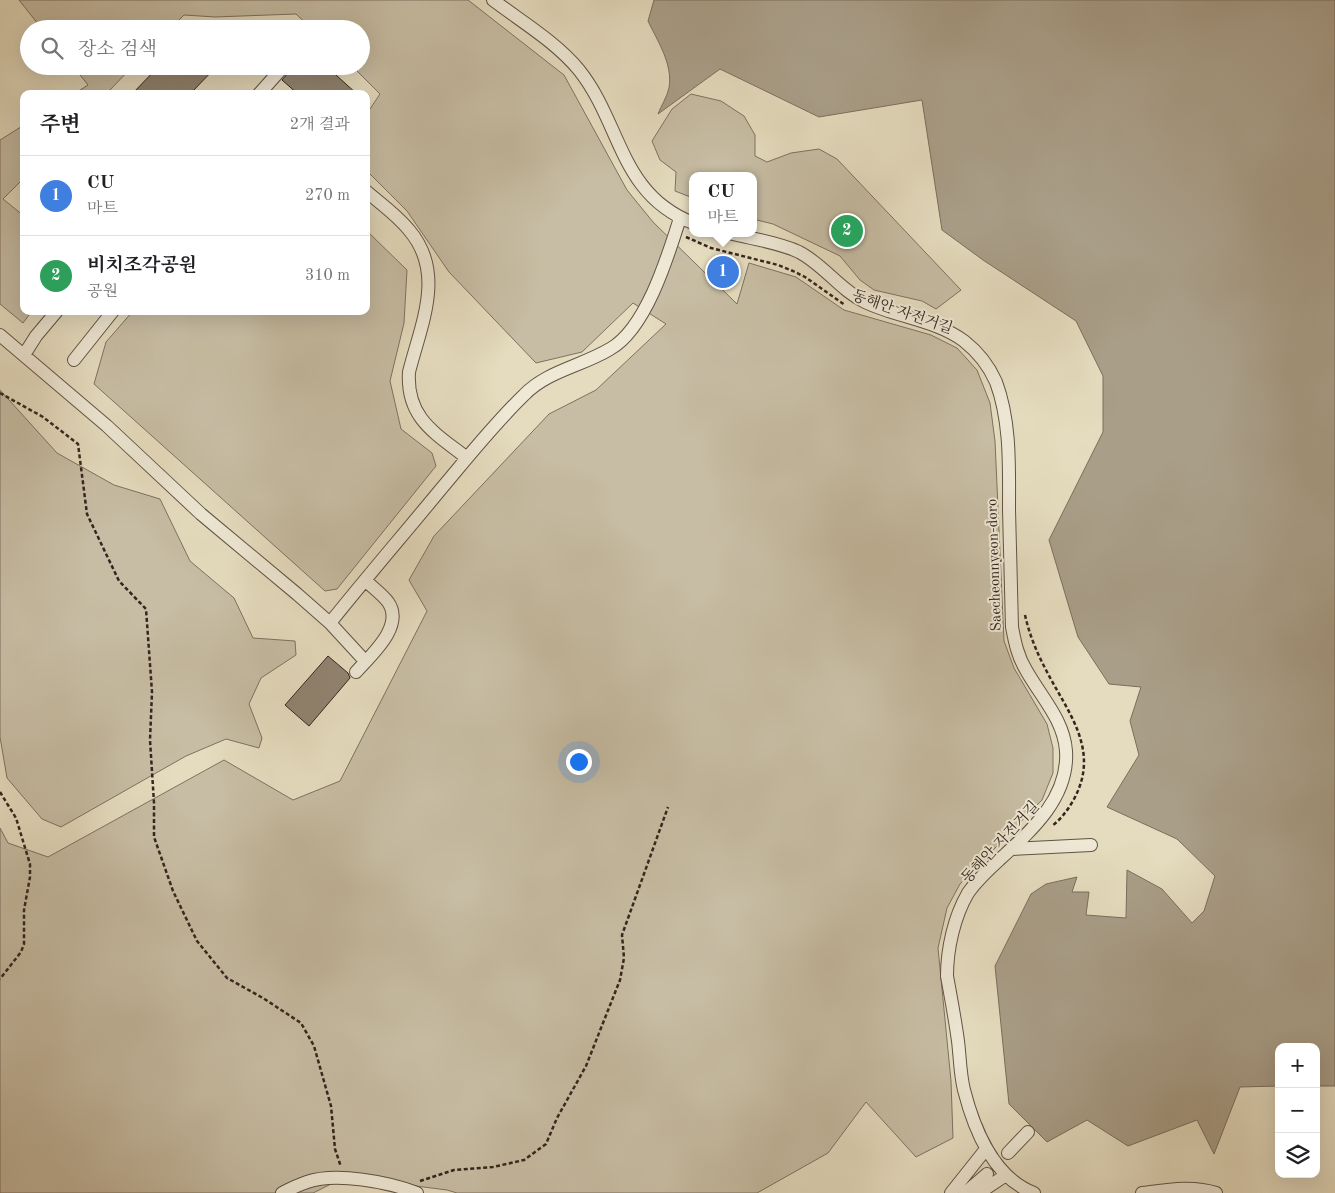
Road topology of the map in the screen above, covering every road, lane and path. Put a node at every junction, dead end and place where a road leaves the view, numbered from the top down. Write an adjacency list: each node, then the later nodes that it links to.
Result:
1 (493, 0): 5 (street)
2 (276, 75): 3 (street)
3 (263, 90)
4 (370, 195): 16 (street)
5 (680, 218): 6 (street); 7 (street)
6 (689, 221)
7 (676, 231): 9 (path, 동해안 자전거길); 16 (street)
8 (744, 237): 26 (street, Saecheonnyeon-doro)
9 (850, 308)
10 (54, 315): 13 (street)
11 (110, 315): 14 (street)
12 (0, 335): 13 (street)
13 (24, 355): 19 (street)
14 (74, 360)
15 (0, 393): 33 (path)
16 (467, 458): 17 (street)
17 (365, 580): 19 (street); 20 (street)
18 (1024, 608): 24 (path, 동해안 자전거길)
19 (330, 623): 20 (street)
20 (366, 661): 21 (street)
21 (356, 672)
22 (0, 792): 27 (path)
23 (668, 808): 34 (path)
24 (1050, 827)
25 (1091, 845): 26 (street)
26 (1011, 849): 29 (street, Saecheonnyeon-doro)
27 (0, 979)
28 (1028, 1132): 30 (street)
29 (986, 1149): 32 (street, Saecheonnyeon-doro); 37 (street)
30 (1008, 1153)
31 (988, 1174): 38 (street)
32 (1006, 1176): 39 (street); 40 (street, Saecheonnyeon-doro)
33 (345, 1177): 34 (street); 35 (street)
34 (402, 1187): 36 (street)
35 (282, 1193)
36 (417, 1193)
37 (951, 1193)
38 (965, 1193)
39 (979, 1193)
40 (1034, 1193)
41 (1142, 1193): 42 (street)
42 (1216, 1193)

